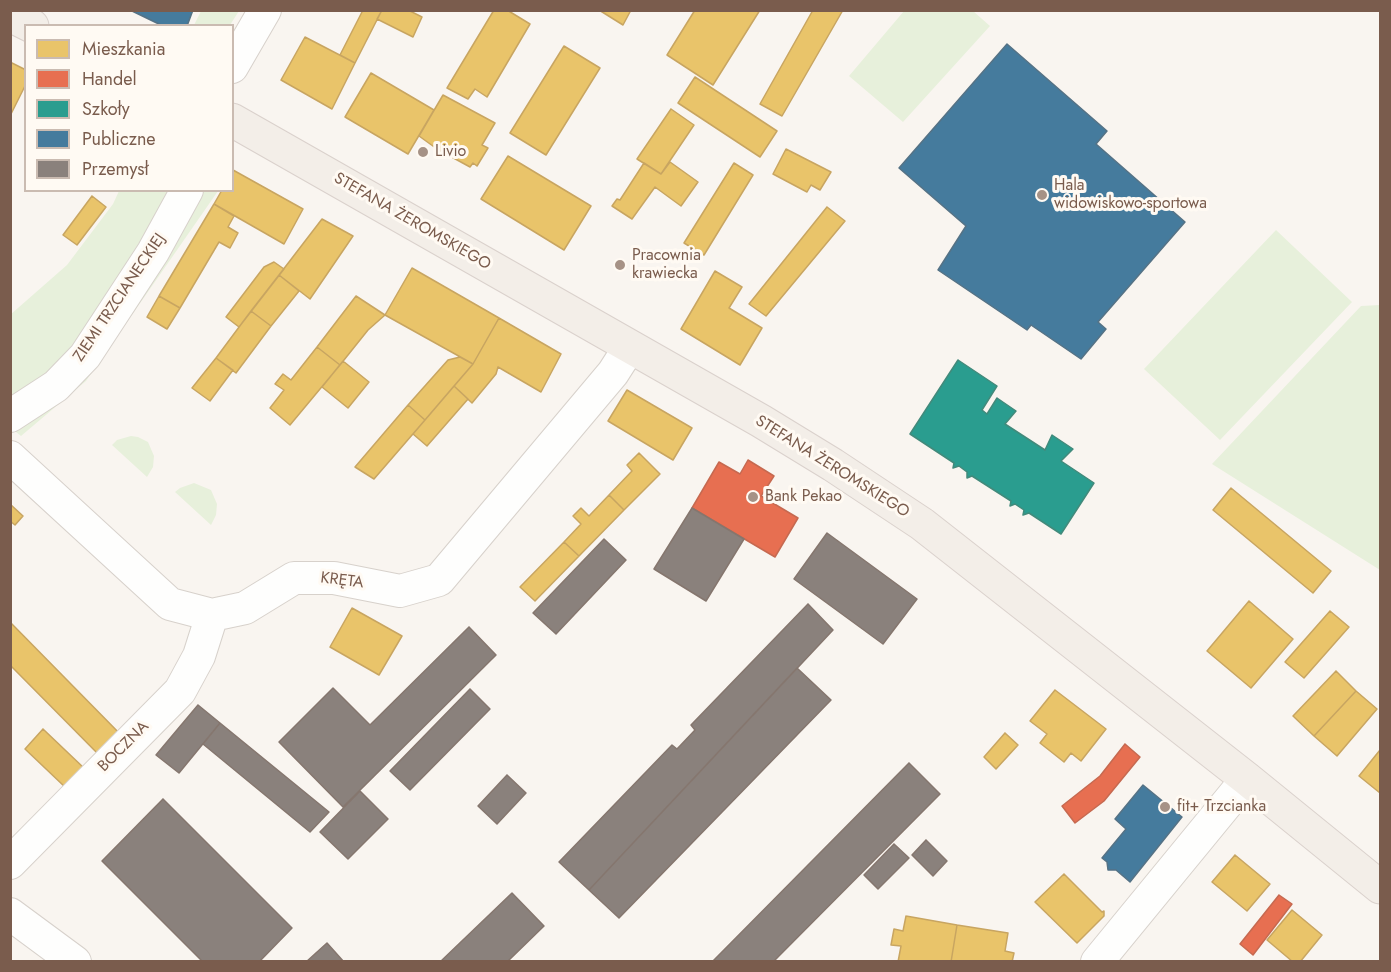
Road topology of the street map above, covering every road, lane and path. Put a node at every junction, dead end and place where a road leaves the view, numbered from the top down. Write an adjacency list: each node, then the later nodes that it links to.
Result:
1 (265, 10): 4 (street)
2 (10, 15): 3 (main road)
3 (28, 24)
4 (234, 64)
5 (234, 121): 7 (main road, STEFANA ŻEROMSKIEGO)
6 (186, 192): 8 (street, ZIEMI TRZCIANECKIEJ)
7 (629, 348): 10 (street, KRĘTA); 11 (main road, STEFANA ŻEROMSKIEGO)
8 (10, 416)
9 (10, 458): 10 (street, KRĘTA)
10 (212, 615): 12 (street, BOCZNA)
11 (1247, 780): 13 (main road, STEFANA ŻEROMSKIEGO); 16 (street)
12 (10, 862)
13 (1380, 887)
14 (10, 914): 15 (street)
15 (75, 962)
16 (1097, 962)

